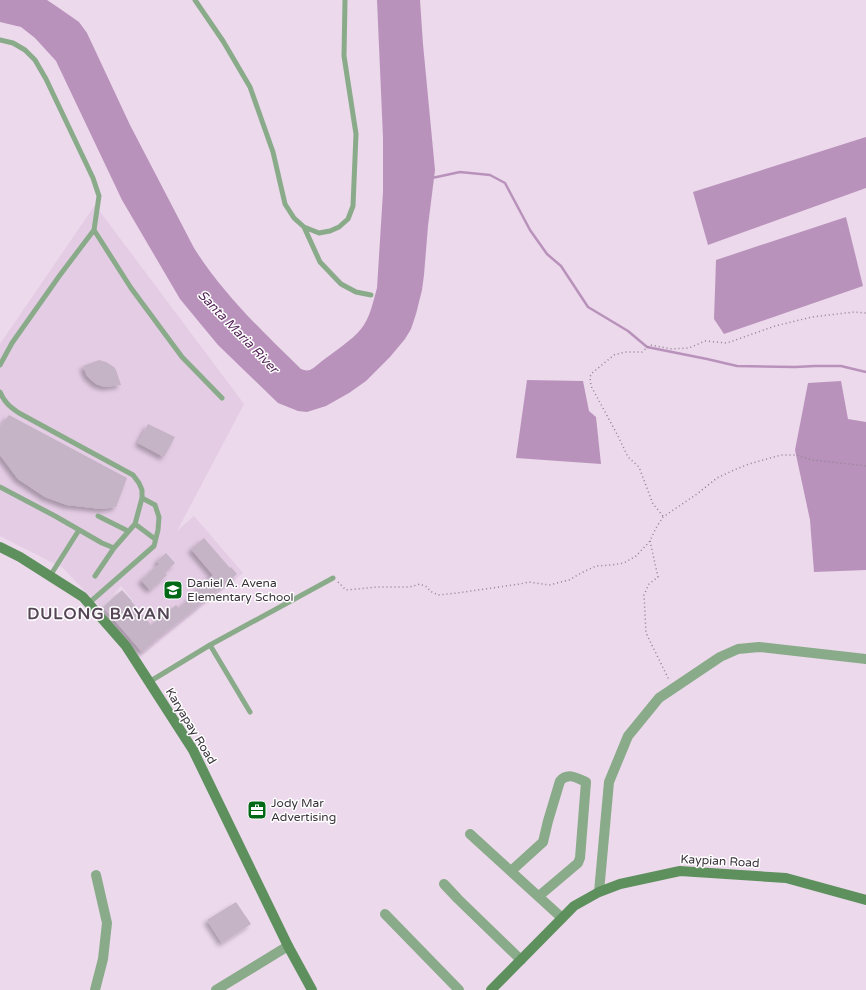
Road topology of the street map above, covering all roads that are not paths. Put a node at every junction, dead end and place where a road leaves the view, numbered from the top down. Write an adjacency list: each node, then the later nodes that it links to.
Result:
1 (195, 0): 4 (lane)
2 (345, 0): 4 (lane)
3 (0, 40): 5 (lane)
4 (304, 227): 6 (lane)
5 (94, 230): 7 (lane); 9 (lane)
6 (371, 295)
7 (0, 365)
8 (0, 392): 11 (lane)
9 (222, 398)
10 (0, 487): 14 (lane)
11 (142, 498): 13 (lane); 16 (lane)
12 (98, 516): 15 (lane)
13 (135, 524): 15 (lane); 16 (lane)
14 (79, 530): 18 (lane); 19 (lane)
15 (128, 531): 18 (lane)
16 (155, 539): 22 (lane)
17 (0, 546): 19 (main road, Karyapay Road)
18 (114, 548): 20 (lane)
19 (50, 576): 22 (main road, Karyapay Road)
20 (95, 576)
21 (333, 578): 23 (lane)
22 (89, 604): 25 (main road, Karyapay Road)
23 (210, 645): 25 (lane); 26 (lane)
24 (866, 658): 31 (street)
25 (150, 682): 36 (main road, Karyapay Road)
26 (250, 712)
27 (470, 834): 28 (street)
28 (511, 871): 32 (street); 32 (street)
29 (96, 875): 38 (street)
30 (444, 884): 37 (street)
31 (599, 892): 33 (main road, Kaypian Road); 35 (main road, Kaypian Road)
32 (539, 896): 35 (street)
33 (866, 900)
34 (384, 914): 41 (street)
35 (562, 918): 37 (main road, Kaypian Road)
36 (288, 946): 39 (street); 40 (main road, Karyapay Road)
37 (521, 960): 42 (main road, Kaypian Road)
38 (95, 990)
39 (216, 990)
40 (312, 990)
41 (459, 990)
42 (491, 990)

